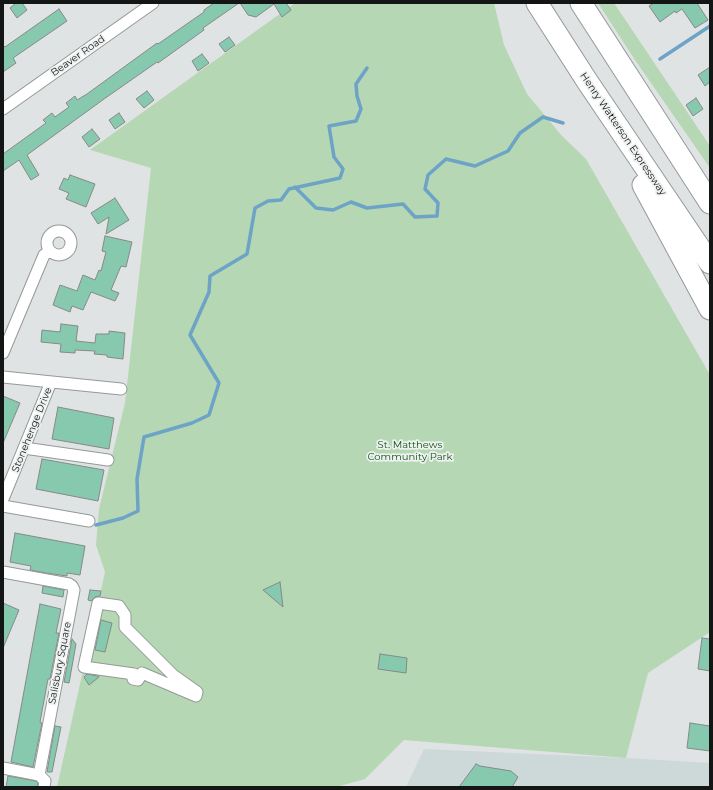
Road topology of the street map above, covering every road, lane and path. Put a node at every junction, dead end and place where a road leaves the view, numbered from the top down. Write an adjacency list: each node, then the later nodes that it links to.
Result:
1 (153, 3): 6 (street, Beaver Road)
2 (537, 3): 5 (highway, Henry Watterson Expressway)
3 (581, 3): 4 (highway)
4 (631, 79): 7 (highway); 8 (highway)
5 (587, 81): 10 (highway, Henry Watterson Expressway); 11 (highway)
6 (3, 109)
7 (710, 188)
8 (710, 203)
9 (50, 252): 12 (street)
10 (710, 263)
11 (710, 309)
12 (3, 353)
13 (3, 377): 14 (street)
14 (51, 382): 15 (street); 16 (street, Stonehenge Drive)
15 (121, 390)
16 (24, 448): 17 (street); 18 (street, Stonehenge Drive)
17 (108, 460)
18 (3, 499)
19 (3, 506): 20 (street)
20 (90, 521)
21 (3, 572): 24 (street, Salisbury Square)
22 (197, 692): 22 (street)
23 (3, 768): 24 (street)
24 (38, 775): 25 (street)
25 (44, 787)

